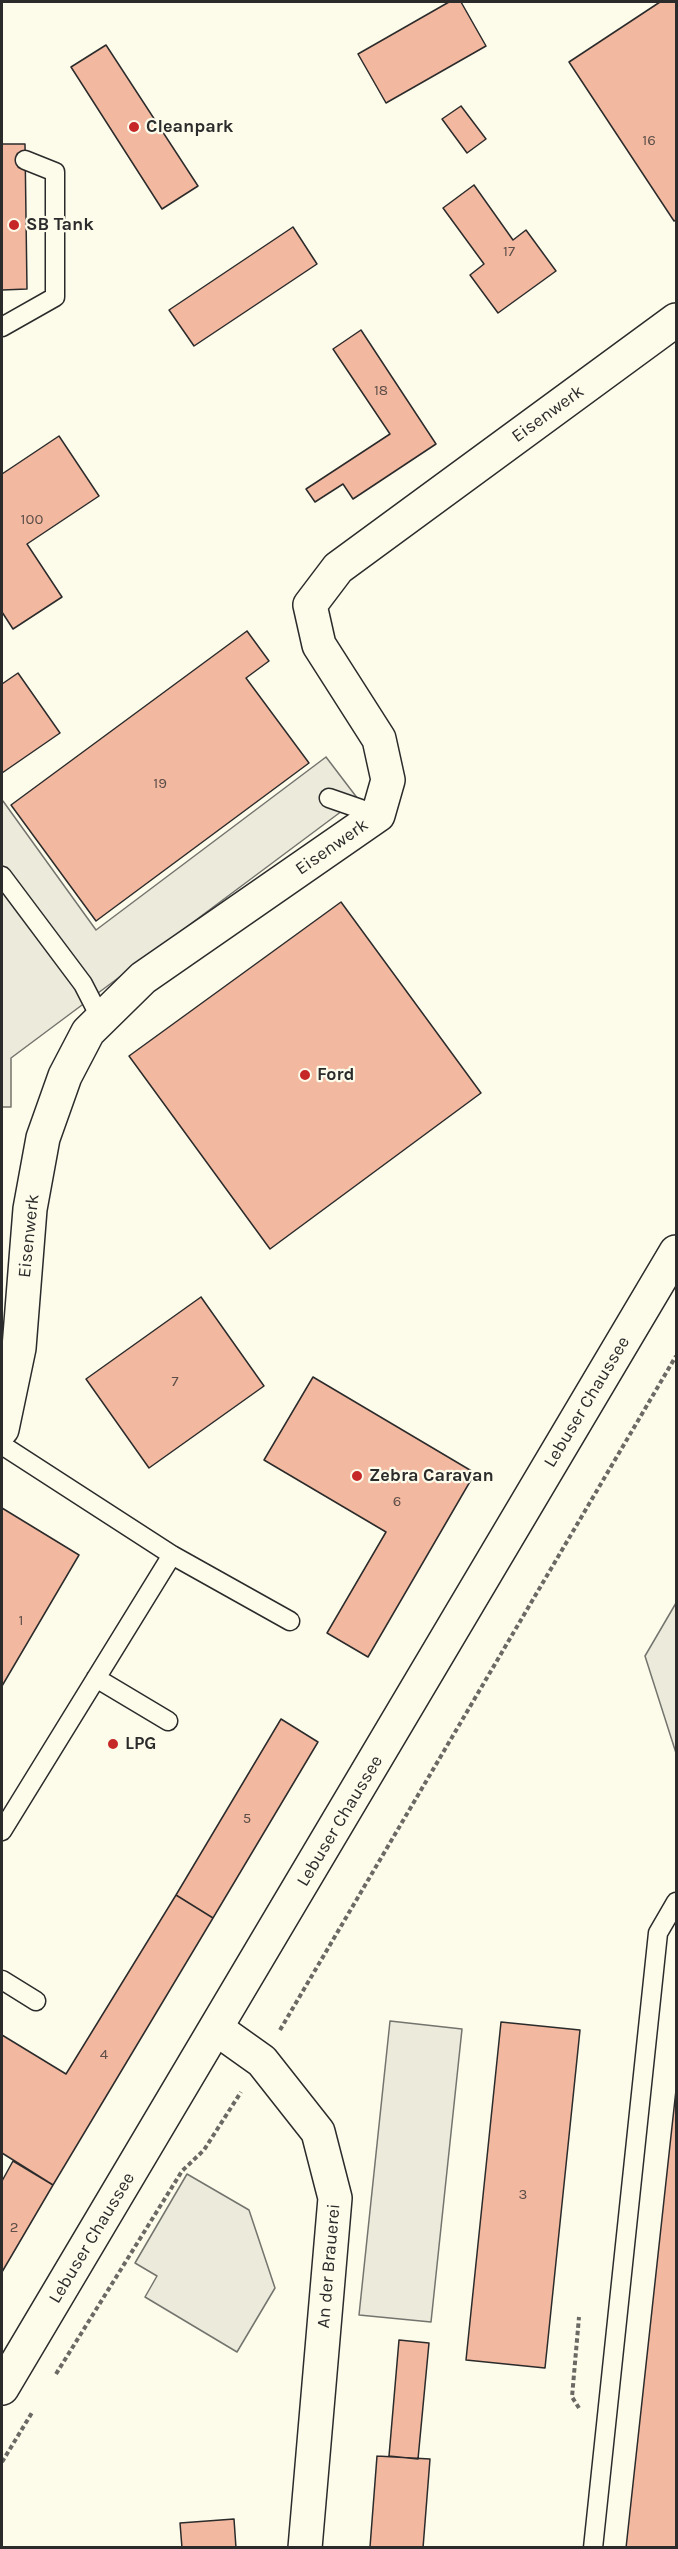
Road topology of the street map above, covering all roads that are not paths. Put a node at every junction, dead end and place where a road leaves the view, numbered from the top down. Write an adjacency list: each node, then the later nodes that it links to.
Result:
1 (25, 160): 3 (lane)
2 (676, 320): 5 (street, Eisenwerk)
3 (2, 327)
4 (328, 798): 5 (lane)
5 (378, 815): 7 (street, Eisenwerk)
6 (2, 876): 7 (lane)
7 (101, 1019): 9 (street, Eisenwerk)
8 (676, 1252): 19 (street, Lebuser Chaussee)
9 (2, 1429)
10 (2, 1445): 11 (lane)
11 (172, 1555): 12 (lane); 13 (lane)
12 (290, 1621)
13 (96, 1678): 14 (lane); 15 (lane)
14 (168, 1721)
15 (2, 1831)
16 (676, 1902): 22 (lane)
17 (2, 1980): 18 (lane)
18 (36, 2001)
19 (217, 2028): 20 (street, Lebuser Chaussee); 21 (street, An der Brauerei)
20 (2, 2388)
21 (305, 2547)
22 (593, 2547)

